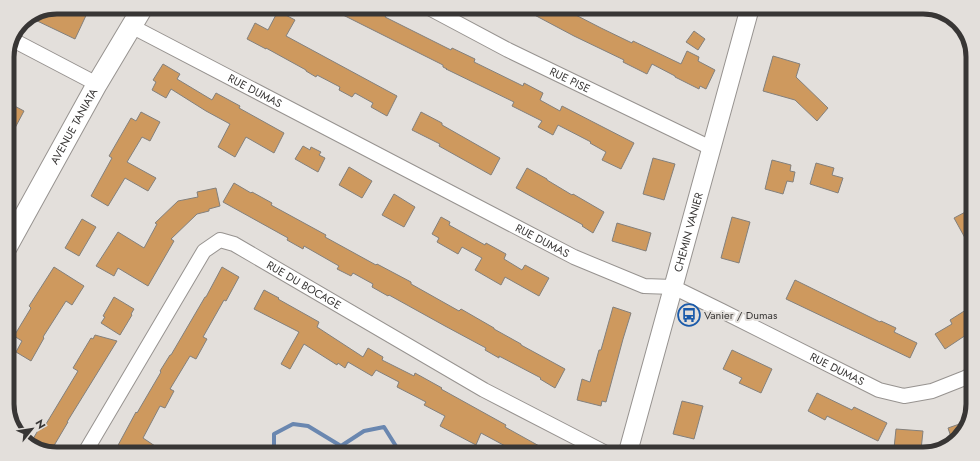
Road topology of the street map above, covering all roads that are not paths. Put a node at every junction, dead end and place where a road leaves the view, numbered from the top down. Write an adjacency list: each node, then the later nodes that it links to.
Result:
1 (139, 14): 4 (main road, AVENUE TANIATA)
2 (440, 14): 7 (street, RUE PISE)
3 (748, 14): 7 (street, CHEMIN VANIER)
4 (131, 26): 6 (main road, AVENUE TANIATA); 9 (street, RUE DUMAS)
5 (17, 42): 6 (street)
6 (97, 84): 8 (main road, AVENUE TANIATA)
7 (711, 148): 9 (street, CHEMIN VANIER)
8 (14, 234)
9 (673, 287): 10 (street, RUE DUMAS); 13 (street, CHEMIN VANIER)
10 (966, 378)
11 (88, 447): 12 (street, RUE DU BOCAGE)
12 (594, 447)
13 (629, 447)

